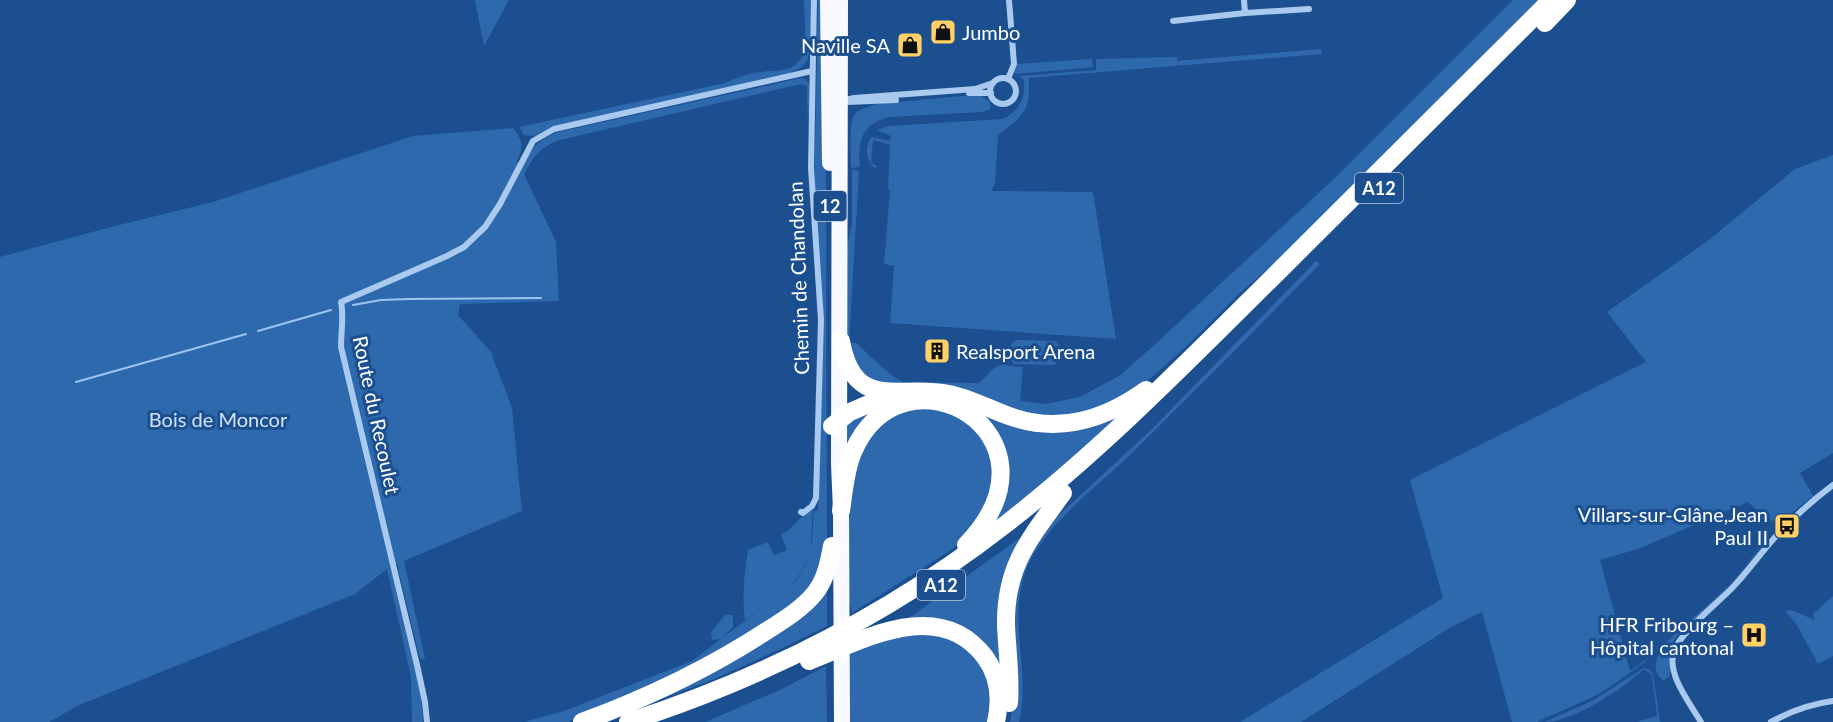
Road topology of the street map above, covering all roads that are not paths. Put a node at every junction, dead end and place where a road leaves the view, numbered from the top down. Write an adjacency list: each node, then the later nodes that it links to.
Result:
1 (814, 0): 11 (street)
2 (828, 0): 15 (highway, 12)
3 (840, 0): 15 (highway, 12)
4 (1009, 0): 12 (street)
5 (1244, 0): 9 (street)
6 (1551, 0): 17 (highway, A12)
7 (1567, 0): 21 (highway, A12)
8 (1309, 9): 9 (street)
9 (1245, 13): 10 (street)
10 (1173, 21)
11 (812, 71): 23 (street, Chemin de Chandolan); 30 (street, Route du Recoulet)
12 (1008, 79): 13 (street); 14 (street)
13 (993, 83): 14 (street); 15 (street)
14 (991, 93): 15 (street)
15 (834, 101): 16 (highway, 12); 19 (highway, 12)
16 (841, 341): 18 (highway); 19 (highway, 12)
17 (1196, 354): 18 (highway); 25 (highway, A12)
18 (897, 393): 19 (highway)
19 (836, 423): 22 (highway, 12); 24 (highway, 12)
20 (1833, 485): 38 (street)
21 (1063, 493): 27 (highway, A12); 37 (highway)
22 (841, 511): 25 (highway); 26 (highway, 12)
23 (802, 513)
24 (832, 546): 26 (highway, 12); 31 (highway)
25 (932, 577): 32 (highway, A12)
26 (837, 600): 28 (highway, 12)
27 (809, 662): 33 (highway, A12); 36 (highway)
28 (837, 681): 34 (highway, 12); 35 (highway, 12)
29 (1833, 701): 39 (street)
30 (427, 722)
31 (582, 722)
32 (628, 722)
33 (665, 722)
34 (832, 722)
35 (842, 722)
36 (996, 722)
37 (1005, 722)
38 (1701, 722)
39 (1771, 722)

